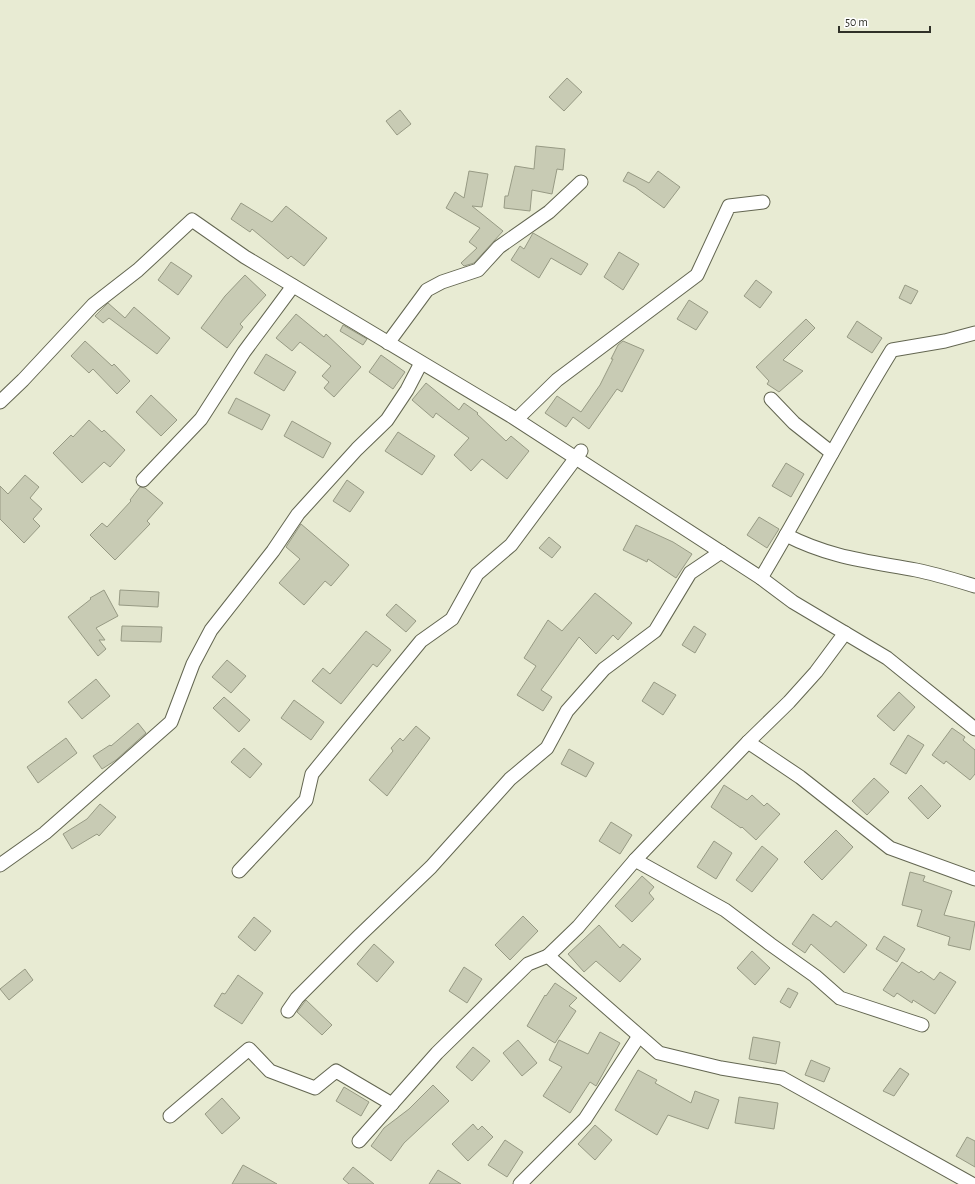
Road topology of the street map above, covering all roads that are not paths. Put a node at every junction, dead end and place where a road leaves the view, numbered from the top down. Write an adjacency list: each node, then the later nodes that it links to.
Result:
1 (581, 182): 5 (street)
2 (763, 202): 9 (street)
3 (293, 286): 5 (street); 8 (street); 12 (street)
4 (975, 333): 10 (street)
5 (388, 343): 6 (street)
6 (421, 363): 9 (street); 21 (street)
7 (771, 399): 10 (street)
8 (0, 402)
9 (517, 420): 11 (street)
10 (832, 453): 13 (street)
11 (579, 455): 14 (street); 22 (street)
12 (143, 480)
13 (786, 536): 15 (street); 16 (street)
14 (721, 552): 15 (street); 25 (street)
15 (761, 578): 17 (street)
16 (975, 586)
17 (845, 633): 18 (street); 19 (street)
18 (975, 729)
19 (748, 742): 20 (street); 23 (street)
20 (635, 860): 24 (street); 26 (street)
21 (0, 865)
22 (238, 871)
23 (975, 879)
24 (548, 956): 27 (street); 28 (street)
25 (288, 1011)
26 (922, 1025)
27 (639, 1036): 31 (street); 32 (street)
28 (392, 1104): 29 (street); 30 (street)
29 (170, 1116)
30 (359, 1141)
31 (520, 1184)
32 (972, 1184)

